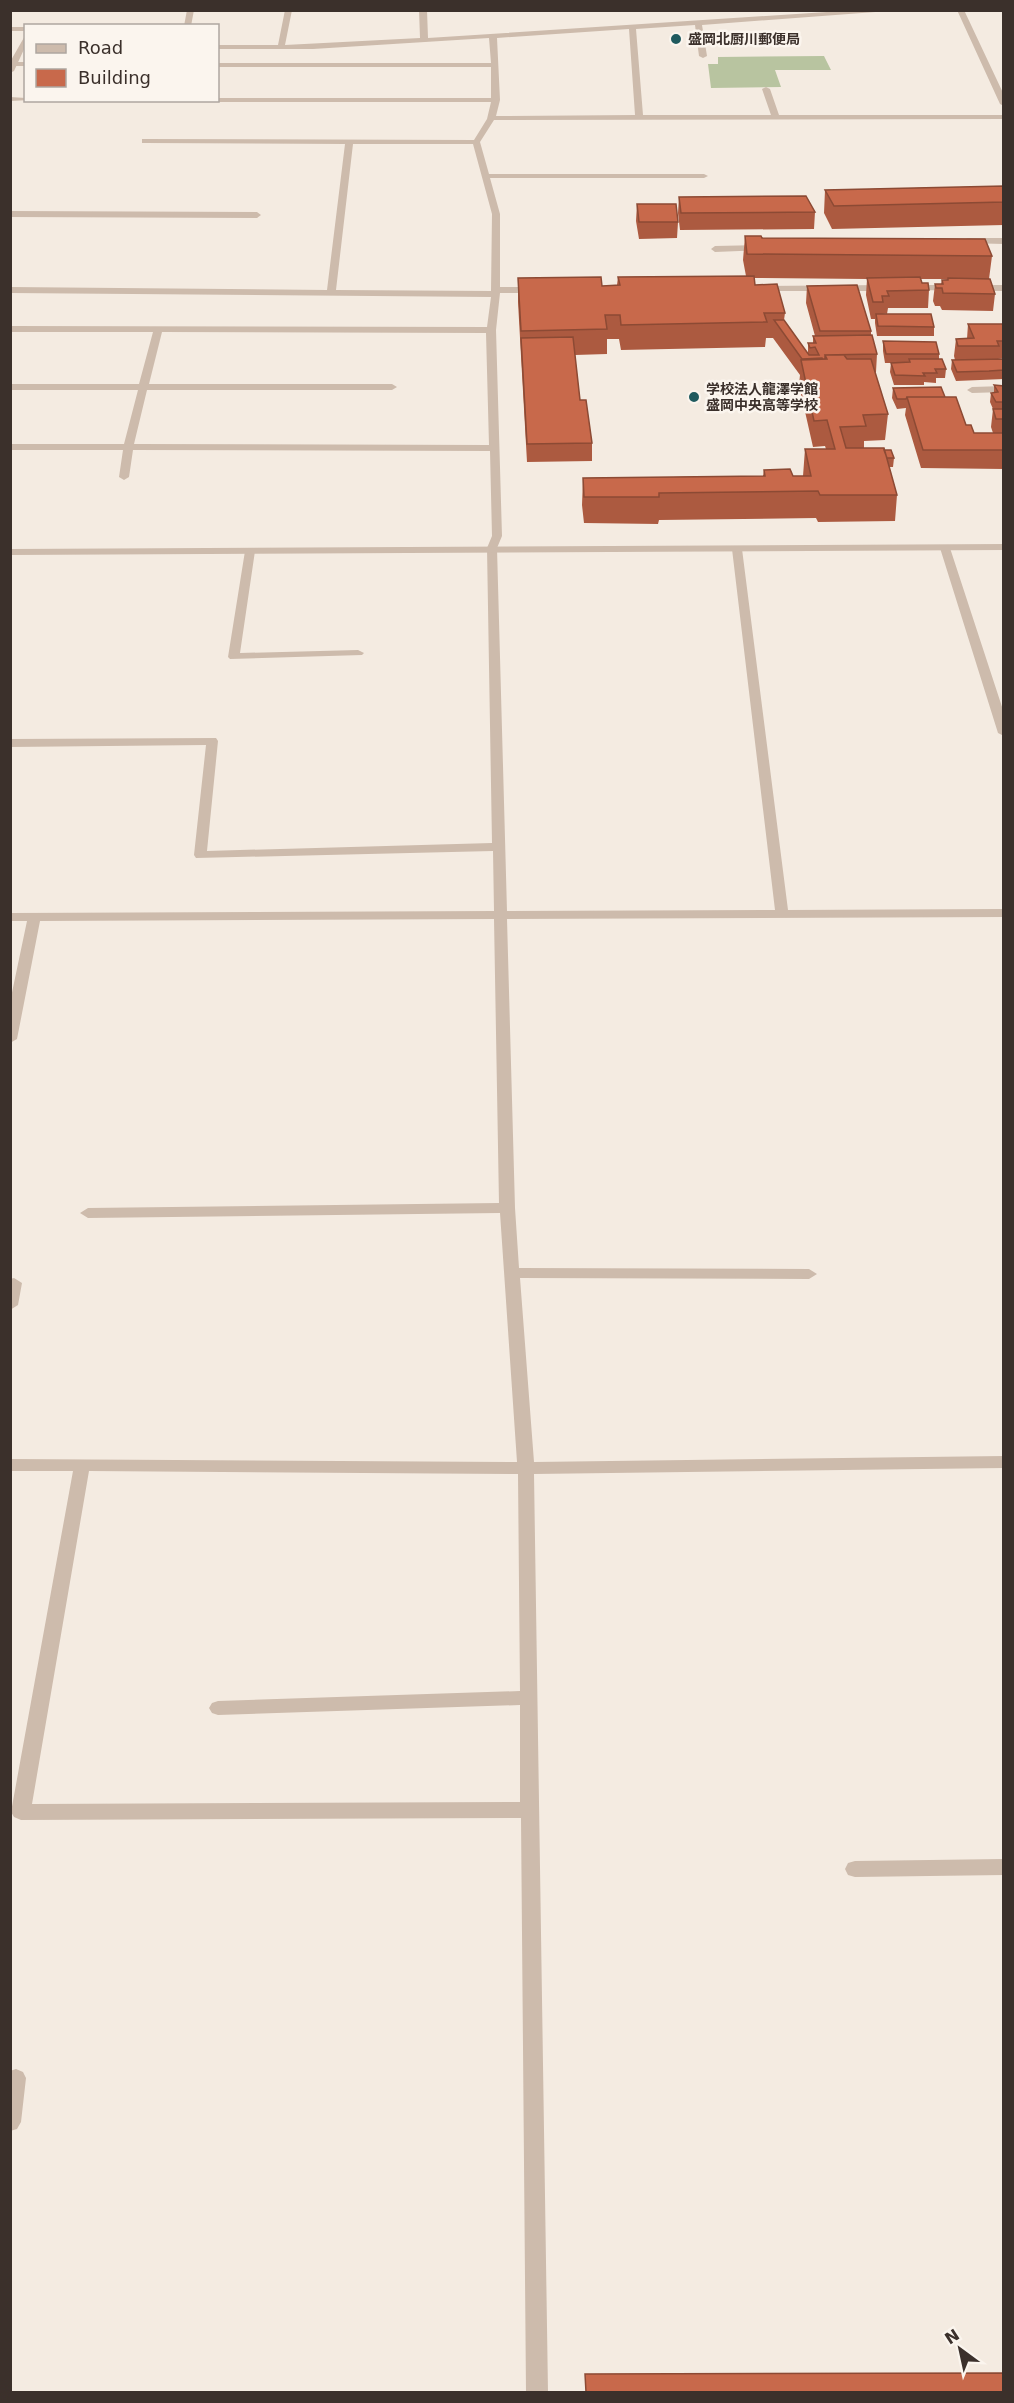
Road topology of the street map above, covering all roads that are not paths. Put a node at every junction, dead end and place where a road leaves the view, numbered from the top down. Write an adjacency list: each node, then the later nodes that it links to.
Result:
1 (289, 10): 14 (street)
2 (423, 10): 12 (street)
3 (676, 10): 8 (street)
4 (900, 10): 6 (street)
5 (960, 10): 22 (street)
6 (779, 14): 7 (street)
7 (698, 23): 8 (street); 15 (street)
8 (680, 24): 9 (street)
9 (632, 27): 10 (street); 24 (street)
10 (493, 36): 12 (street); 17 (street)
11 (24, 41): 18 (street)
12 (424, 41): 14 (street)
13 (219, 47): 14 (street)
14 (281, 48)
15 (703, 56)
16 (219, 64): 17 (street)
17 (494, 65): 21 (street)
18 (12, 68)
19 (766, 89): 23 (street)
20 (219, 100): 21 (street)
21 (496, 100): 26 (street)
22 (1004, 104)
23 (775, 116): 24 (street); 25 (street)
24 (639, 117): 26 (street)
25 (1004, 117)
26 (493, 118): 29 (street)
27 (145, 141): 28 (street)
28 (349, 141): 29 (street); 42 (street)
29 (476, 142): 30 (street)
30 (486, 176): 31 (street); 43 (street)
31 (704, 176)
32 (10, 214): 33 (street)
33 (257, 214)
34 (1004, 241): 35 (street)
35 (958, 246)
36 (775, 248): 37 (street)
37 (715, 249)
38 (1004, 288): 39 (street)
39 (744, 289)
40 (10, 290): 42 (street)
41 (543, 290): 43 (street)
42 (331, 292): 43 (street)
43 (495, 292): 46 (street)
44 (10, 329): 45 (street)
45 (158, 330): 46 (street); 48 (street)
46 (490, 330): 54 (street)
47 (10, 387): 48 (street)
48 (144, 387): 49 (street); 53 (street)
49 (392, 387)
50 (1004, 389): 51 (street)
51 (972, 390)
52 (10, 447): 53 (street)
53 (128, 447): 54 (street); 55 (street)
54 (494, 448): 57 (street)
55 (124, 477)
56 (1004, 547): 58 (street)
57 (492, 548): 59 (street); 60 (street); 65 (street)
58 (945, 548): 59 (street); 63 (street)
59 (737, 549): 67 (street)
60 (250, 551): 61 (street); 62 (street)
61 (10, 552)
62 (358, 653)
63 (1004, 733)
64 (10, 743): 65 (street)
65 (500, 847): 68 (street)
66 (1004, 913): 67 (street)
67 (782, 914): 68 (street)
68 (500, 915): 70 (street); 72 (street)
69 (10, 917): 70 (street)
70 (34, 917): 71 (street)
71 (10, 1038)
72 (507, 1208): 73 (street); 74 (street)
73 (88, 1213)
74 (512, 1273): 75 (street); 81 (street)
75 (808, 1274)
76 (14, 1284): 77 (street)
77 (10, 1305)
78 (1004, 1461): 81 (street)
79 (10, 1465): 80 (street)
80 (82, 1465): 81 (street); 84 (street)
81 (526, 1468): 82 (street)
82 (529, 1698): 83 (street); 84 (street)
83 (218, 1708)
84 (530, 1810): 89 (street)
85 (1004, 1867): 86 (street)
86 (855, 1869)
87 (16, 2078): 88 (street)
88 (10, 2122)
89 (537, 2392)

